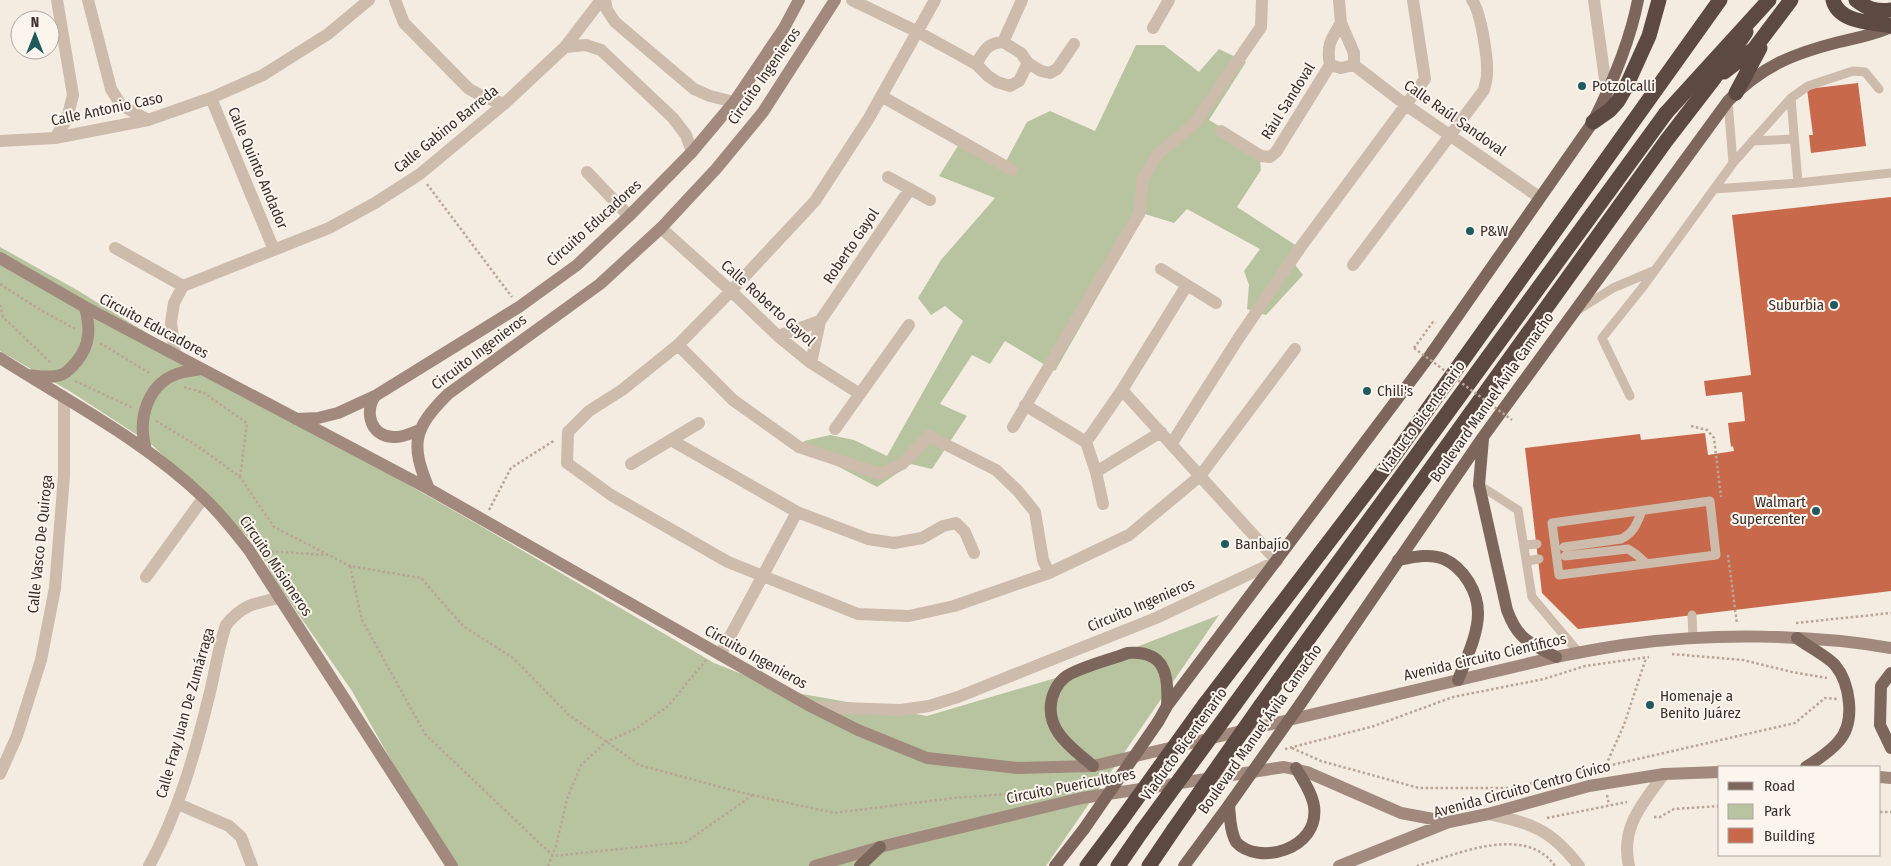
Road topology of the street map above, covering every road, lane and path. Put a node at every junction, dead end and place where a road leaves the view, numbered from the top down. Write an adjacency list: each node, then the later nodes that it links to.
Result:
1 (57, 0): 52 (street)
2 (88, 0): 48 (street)
3 (369, 0): 43 (street, Calle Antonio Caso)
4 (394, 0): 46 (street)
5 (600, 0): 33 (street, Calle Gabino Barreda)
6 (605, 0): 45 (street)
7 (799, 0): 45 (main road, Circuito Educadores)
8 (835, 0): 69 (main road, Circuito Ingenieros)
9 (852, 0): 30 (street)
10 (934, 0): 30 (street)
11 (1022, 0): 31 (street)
12 (1168, 0): 29 (street)
13 (1262, 0): 105 (street)
14 (1339, 0): 27 (street)
15 (1413, 0): 47 (street)
16 (1472, 0): 51 (street)
17 (1594, 0): 40 (street)
18 (1638, 0): 40 (main road)
19 (1659, 0): 49 (highway)
20 (1720, 0): 198 (highway, bridge)
21 (1768, 0): 38 (highway, Boulevard Manuel Ávila Camacho); 199 (highway, Viaducto Bicentenario, bridge)
22 (1791, 0): 38 (highway)
23 (1796, 0): 42 (highway)
24 (1834, 0): 28 (highway)
25 (1856, 0): 26 (highway)
26 (1891, 10)
27 (1340, 23): 36 (street); 37 (street)
28 (1891, 26): 42 (main road, Boulevard Manuel Ávila Camacho)
29 (1153, 28)
30 (918, 32): 35 (street); 41 (street)
31 (1004, 42): 34 (street); 35 (street)
32 (1074, 44): 34 (street)
33 (565, 47): 46 (street, Calle Gabino Barreda); 56 (street)
34 (1028, 63): 35 (street)
35 (976, 64)
36 (1330, 65): 37 (street); 50 (street, Rául Sandoval)
37 (1354, 65): 47 (street, Calle Raúl Sandoval)
38 (1713, 80): 200 (highway, Boulevard Manuel Ávila Camacho, bridge)
39 (1879, 89): 44 (lane)
40 (1607, 94): 49 (main road)
41 (881, 96): 58 (street); 79 (street)
42 (1732, 97): 57 (lane); 84 (main road, Boulevard Manuel Ávila Camacho)
43 (211, 98): 48 (street, Calle Antonio Caso); 71 (street, Calle Quinto Andador)
44 (1791, 98): 53 (lane); 55 (lane)
45 (734, 102): 56 (main road, Circuito Educadores)
46 (504, 104): 61 (street, Calle Gabino Barreda)
47 (1406, 105): 51 (street, Calle Raúl Sandoval); 118 (street)
48 (148, 120): 52 (street, Calle Antonio Caso)
49 (1593, 122): 66 (main road)
50 (1221, 131)
51 (1451, 135): 66 (street, Calle Raúl Sandoval); 73 (street)
52 (55, 138): 54 (street, Calle Antonio Caso)
53 (1794, 139): 55 (lane); 63 (lane)
54 (0, 141)
55 (1752, 141): 57 (lane)
56 (692, 152): 68 (main road, Circuito Educadores)
57 (1733, 162): 65 (lane)
58 (1012, 170)
59 (587, 172): 68 (street)
60 (1891, 173): 63 (lane)
61 (420, 174): 71 (street, Calle Gabino Barreda); 82 (path)
62 (888, 177): 64 (street)
63 (1798, 183): 65 (lane)
64 (910, 189): 67 (street); 86 (street, Roberto Gayol)
65 (1714, 189): 75 (lane)
66 (1539, 197): 138 (main road)
67 (930, 200)
68 (629, 216): 82 (main road, Circuito Educadores)
69 (661, 228): 79 (street, Calle Roberto Gayol); 112 (main road, Circuito Ingenieros)
70 (115, 248): 78 (street)
71 (274, 250): 78 (street, Calle Gabino Barreda)
72 (0, 258): 83 (main road, Circuito Educadores)
73 (1352, 265)
74 (1160, 269): 77 (street)
75 (1653, 271): 84 (lane); 103 (lane)
76 (0, 284): 90 (path)
77 (1188, 285): 80 (street); 100 (street)
78 (183, 286): 93 (street)
79 (731, 291): 89 (street, Calle Roberto Gayol); 91 (street)
80 (1216, 303)
81 (0, 306): 85 (path)
82 (519, 306): 102 (main road, Circuito Educadores)
83 (84, 307): 90 (main road); 93 (main road, Circuito Educadores)
84 (1572, 314): 115 (main road, Boulevard Manuel Ávila Camacho)
85 (1, 316): 97 (path)
86 (820, 321): 89 (street); 95 (street, Roberto Gayol)
87 (1433, 322): 108 (path, bridge)
88 (909, 325): 101 (street)
89 (778, 336): 95 (street, Calle Roberto Gayol)
90 (89, 337): 97 (main road); 99 (path)
91 (678, 345): 113 (street); 142 (street)
92 (1294, 350): 122 (street)
93 (175, 355): 96 (main road, Circuito Educadores)
94 (0, 358): 98 (main road, Circuito Misioneros)
95 (811, 363): 101 (street, Calle Roberto Gayol)
96 (202, 369): 99 (main road); 107 (main road, Circuito Educadores)
97 (62, 374): 98 (main road); 106 (path)
98 (26, 375): 104 (main road, Circuito Misioneros)
99 (164, 381): 106 (main road); 123 (path)
100 (1122, 390): 114 (street); 117 (street)
101 (860, 394): 111 (street)
102 (375, 396): 107 (main road, Circuito Educadores); 112 (main road)
103 (1630, 396)
104 (64, 398): 119 (main road, Circuito Misioneros); 174 (street, Calle Vasco De Quiroga)
105 (1025, 405): 110 (street); 117 (street)
106 (144, 413): 119 (main road); 123 (path)
107 (295, 419): 125 (main road, Circuito Educadores)
108 (1512, 420)
109 (699, 423): 116 (street)
110 (1013, 427)
111 (835, 429)
112 (420, 430): 125 (main road, Circuito Ingenieros)
113 (568, 432): 130 (path); 143 (street)
114 (1160, 432): 118 (street); 121 (street)
115 (1483, 437): 124 (main road); 137 (main road, Boulevard Manuel Ávila Camacho)
116 (671, 440): 120 (street); 129 (street)
117 (1086, 442): 121 (street)
118 (1172, 443): 122 (street)
119 (146, 450): 126 (main road, Circuito Misioneros)
120 (631, 464)
121 (1096, 472): 127 (street)
122 (1200, 476): 138 (street); 142 (street)
123 (240, 477): 135 (path)
124 (1479, 485): 132 (lane); 157 (main road)
125 (429, 489): 130 (main road, Circuito Ingenieros)
126 (204, 497): 133 (main road, Circuito Misioneros); 144 (street)
127 (1103, 504)
128 (1642, 511): 140 (lane); 140 (lane); 140 (lane)
129 (797, 512): 134 (street); 143 (street)
130 (484, 520): 153 (main road, Circuito Ingenieros)
131 (1536, 544): 132 (lane)
132 (1524, 545): 139 (lane)
133 (249, 550): 135 (path); 145 (main road, Circuito Misioneros)
134 (974, 553)
135 (329, 555): 141 (path)
136 (1539, 559): 139 (lane)
137 (1398, 560): 160 (main road); 181 (main road, Boulevard Manuel Ávila Camacho, bridge)
138 (1276, 561): 163 (main road); 164 (street, Circuito Ingenieros)
139 (1527, 561): 154 (lane)
140 (1647, 564)
141 (350, 566): 165 (path); 189 (path)
142 (1049, 573): 143 (street)
143 (761, 576): 153 (street)
144 (146, 577)
145 (279, 598): 180 (street, Calle Fray Juan De Zumárraga); 190 (main road, Circuito Misioneros)
146 (1891, 613): 148 (path)
147 (1692, 615): 150 (lane)
148 (1795, 623)
149 (1797, 638): 150 (main road, Avenida Circuito Científicos); 152 (main road, Avenida Circuito Científicos); 161 (main road)
150 (1693, 640): 151 (main road, Avenida Circuito Científicos)
151 (1652, 642): 154 (main road, Avenida Circuito Científicos); 158 (path)
152 (1891, 648)
153 (716, 653): 164 (main road, Circuito Ingenieros); 165 (path)
154 (1579, 653): 157 (main road, Avenida Circuito Científicos)
155 (1666, 654): 161 (path)
156 (1656, 656): 158 (path)
157 (1556, 657): 160 (main road, Avenida Circuito Científicos)
158 (1647, 657): 166 (path); 169 (path)
159 (1891, 673): 167 (main road)
160 (1458, 680): 170 (main road, Avenida Circuito Científicos)
161 (1844, 682): 162 (main road)
162 (1848, 699): 169 (path); 171 (main road)
163 (1167, 706): 170 (main road); 197 (main road, bridge)
164 (812, 707): 170 (main road, Circuito Ingenieros)
165 (606, 742): 178 (path); 189 (path)
166 (1291, 748): 168 (path); 169 (path)
167 (1891, 748)
168 (1281, 750)
169 (1605, 765): 176 (path)
170 (1093, 766)
171 (1807, 766)
172 (1296, 768): 181 (main road); 187 (main road, Circuito Puericultores); 188 (main road, Circuito Puericultores)
173 (1718, 772): 175 (main road, Avenida Circuito Centro Cívico)
174 (0, 774)
175 (1664, 774): 176 (main road, Avenida Circuito Centro Cívico); 206 (street)
176 (1605, 782): 182 (path); 184 (main road, Avenida Circuito Centro Cívico)
177 (1049, 791): 178 (path)
178 (753, 795): 189 (path)
179 (1629, 802): 182 (path)
180 (178, 804): 191 (street, Calle Fray Juan De Zumárraga); 192 (street)
181 (1229, 805): 201 (main road, Boulevard Manuel Ávila Camacho)
182 (1609, 805): 186 (path)
183 (1718, 806): 185 (path)
184 (1488, 814): 187 (main road, Avenida Circuito Centro Cívico); 205 (street)
185 (1654, 817)
186 (1545, 818)
187 (1448, 822): 202 (main road, Avenida Circuito Centro Cívico)
188 (880, 847): 195 (main road, Circuito Puericultores); 196 (main road)
189 (553, 856): 194 (path)
190 (445, 860): 193 (main road)
191 (149, 866)
192 (252, 866)
193 (452, 866)
194 (548, 866)
195 (815, 866)
196 (860, 866)
197 (1055, 866)
198 (1087, 866)
199 (1118, 866)
200 (1149, 866)
201 (1184, 866)
202 (1338, 866)
203 (1417, 866): 204 (path)
204 (1555, 866)
205 (1579, 866)
206 (1629, 866)

